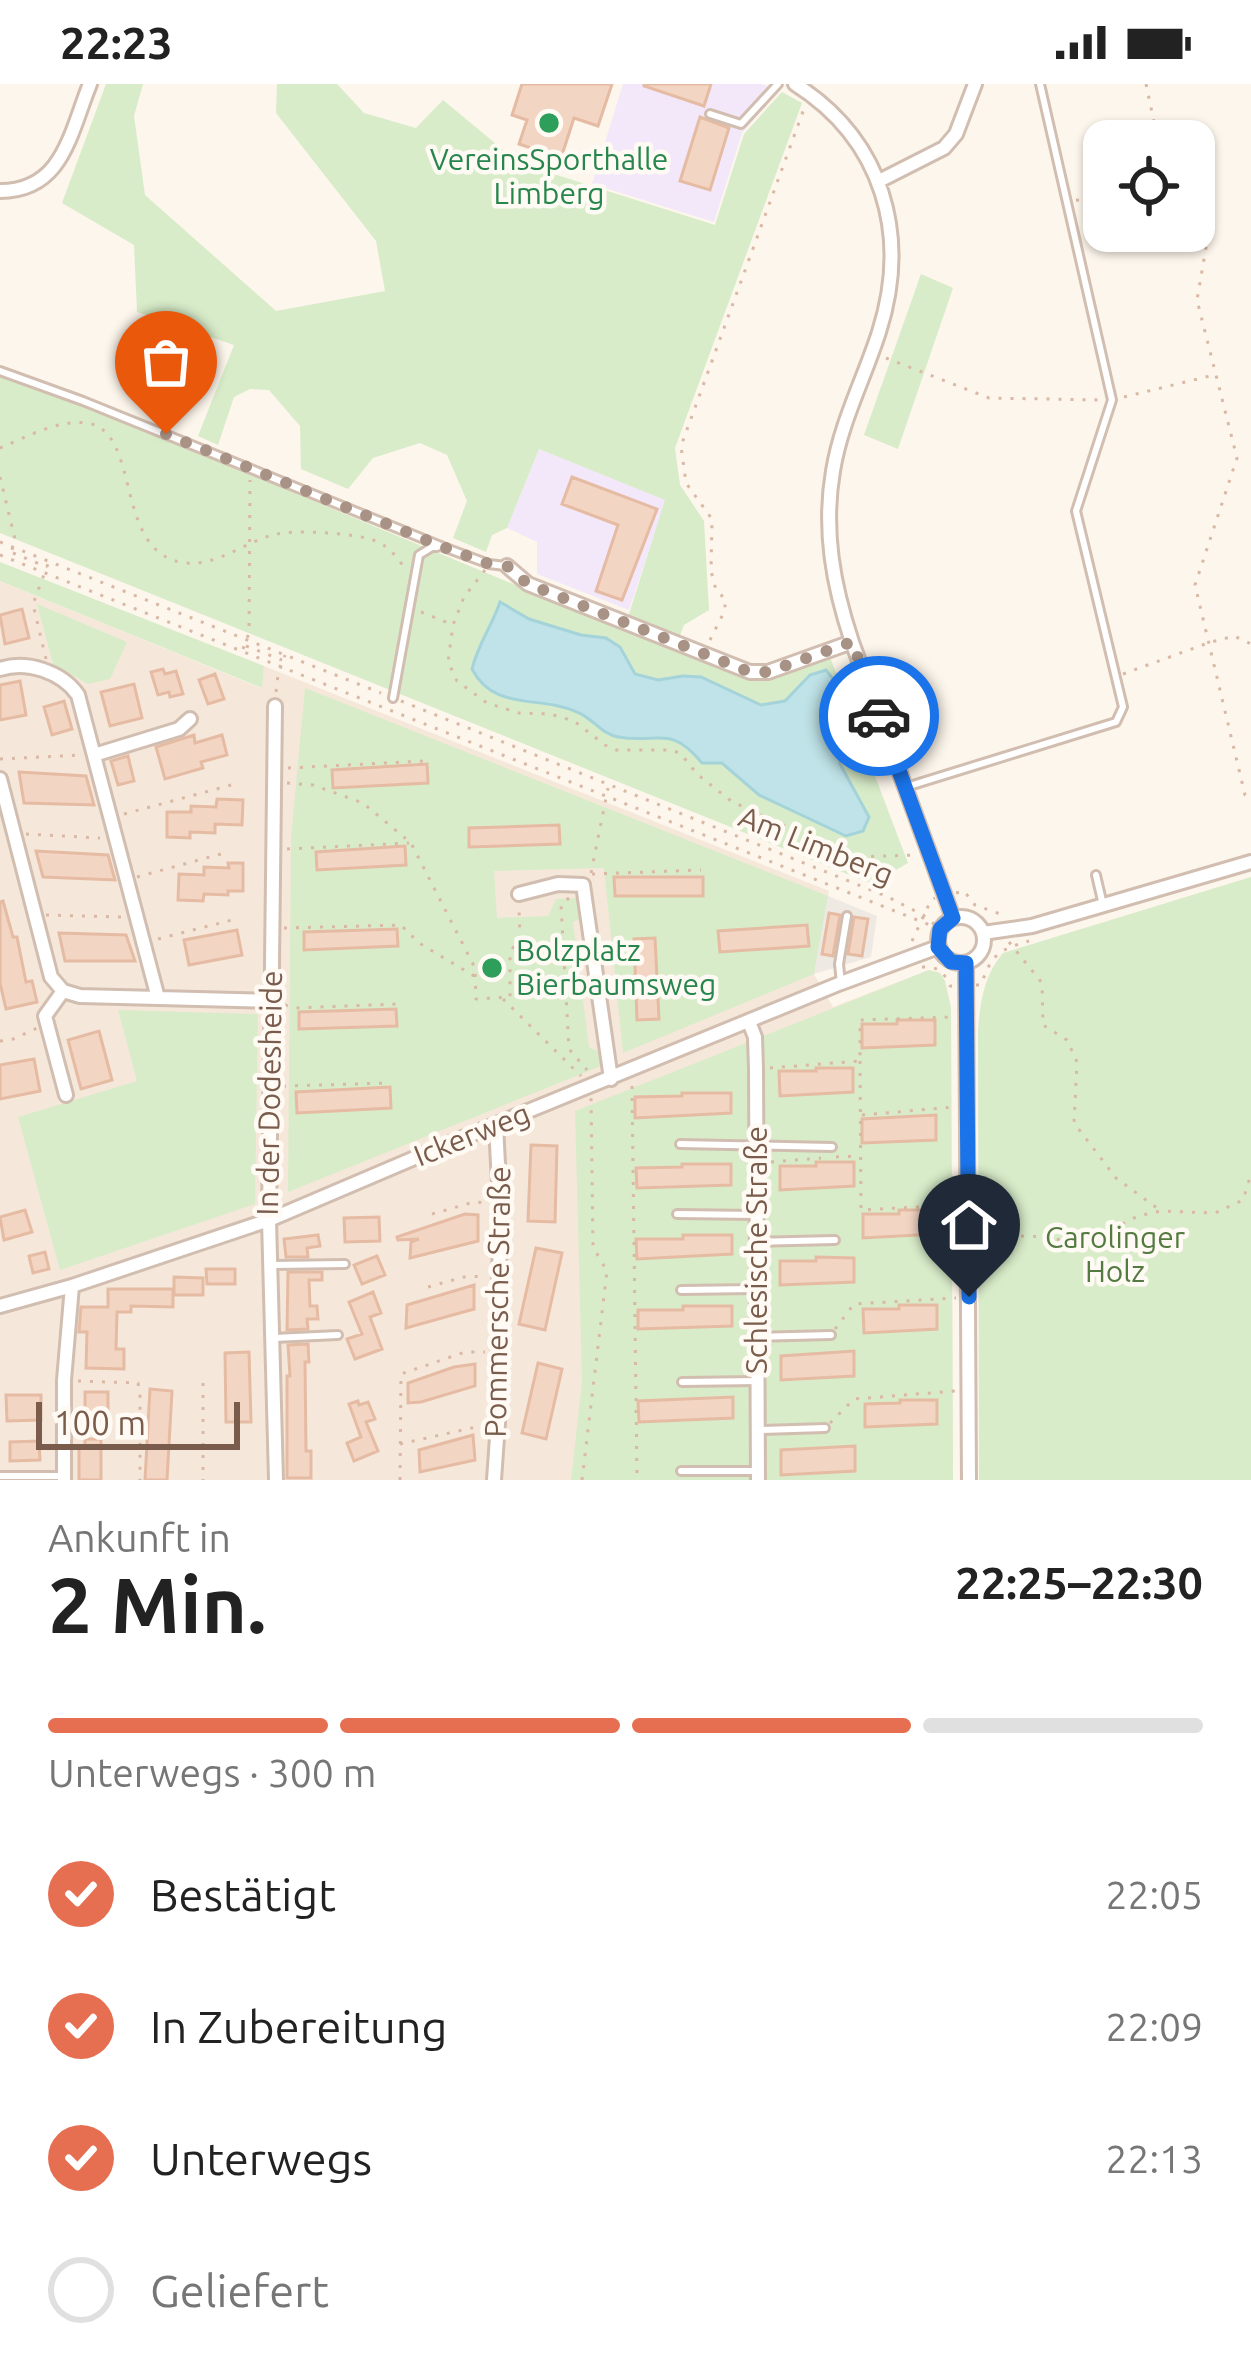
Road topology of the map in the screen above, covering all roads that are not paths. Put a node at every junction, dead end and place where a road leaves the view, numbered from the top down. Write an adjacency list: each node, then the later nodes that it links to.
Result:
1 (90, 84): 8 (street)
2 (778, 84): 6 (lane)
3 (795, 84): 7 (street)
4 (974, 84): 7 (street)
5 (1040, 84): 19 (lane)
6 (710, 114)
7 (879, 181): 12 (street)
8 (0, 191)
9 (0, 370): 10 (lane)
10 (446, 548): 11 (lane); 14 (lane)
11 (507, 566): 12 (street)
12 (852, 642): 19 (street)
13 (0, 669): 17 (street)
14 (393, 698)
15 (275, 706): 32 (street, In der Dodesheide)
16 (190, 718): 17 (street)
17 (94, 755): 31 (street)
18 (0, 779): 30 (street)
19 (905, 787): 25 (street)
20 (1251, 862): 23 (street)
21 (1096, 875): 23 (lane)
22 (519, 894): 34 (street)
23 (1103, 905): 26 (street)
24 (848, 916): 29 (lane)
25 (953, 918): 26 (street); 27 (street)
26 (983, 933): 28 (street)
27 (938, 947): 28 (street); 29 (street, Ickerweg)
28 (966, 963): 65 (street)
29 (841, 983): 33 (street, Ickerweg)
30 (62, 992): 31 (street); 35 (street)
31 (158, 998): 32 (street)
32 (271, 1000): 42 (street, In der Dodesheide)
33 (749, 1022): 34 (street, Ickerweg); 38 (street, Schlesische Straße)
34 (611, 1079): 36 (street, Ickerweg)
35 (66, 1095)
36 (496, 1125): 42 (street, Ickerweg); 64 (street, Pommersche Straße)
37 (680, 1144): 38 (lane)
38 (757, 1145): 39 (lane); 41 (street, Schlesische Straße)
39 (832, 1147)
40 (677, 1214): 41 (lane)
41 (757, 1215): 44 (street, Schlesische Straße)
42 (269, 1220): 46 (street, In der Dodesheide); 47 (street, Ickerweg)
43 (835, 1240): 44 (lane)
44 (757, 1242): 48 (street, Schlesische Straße)
45 (344, 1264): 46 (lane)
46 (269, 1265): 54 (street, In der Dodesheide)
47 (72, 1286): 50 (street, Ickerweg); 62 (street)
48 (757, 1289): 49 (lane); 53 (street, Schlesische Straße)
49 (681, 1290)
50 (0, 1306)
51 (338, 1335): 54 (lane)
52 (831, 1335): 53 (lane)
53 (757, 1337): 55 (street, Schlesische Straße)
54 (271, 1338): 63 (street, In der Dodesheide)
55 (758, 1381): 56 (lane); 58 (street, Schlesische Straße)
56 (682, 1382)
57 (825, 1428): 58 (lane)
58 (758, 1430): 60 (street, Schlesische Straße)
59 (681, 1471): 60 (lane)
60 (758, 1475)
61 (0, 1476): 62 (lane)
62 (64, 1478)
63 (276, 1480)
64 (494, 1480)
65 (969, 1480)

